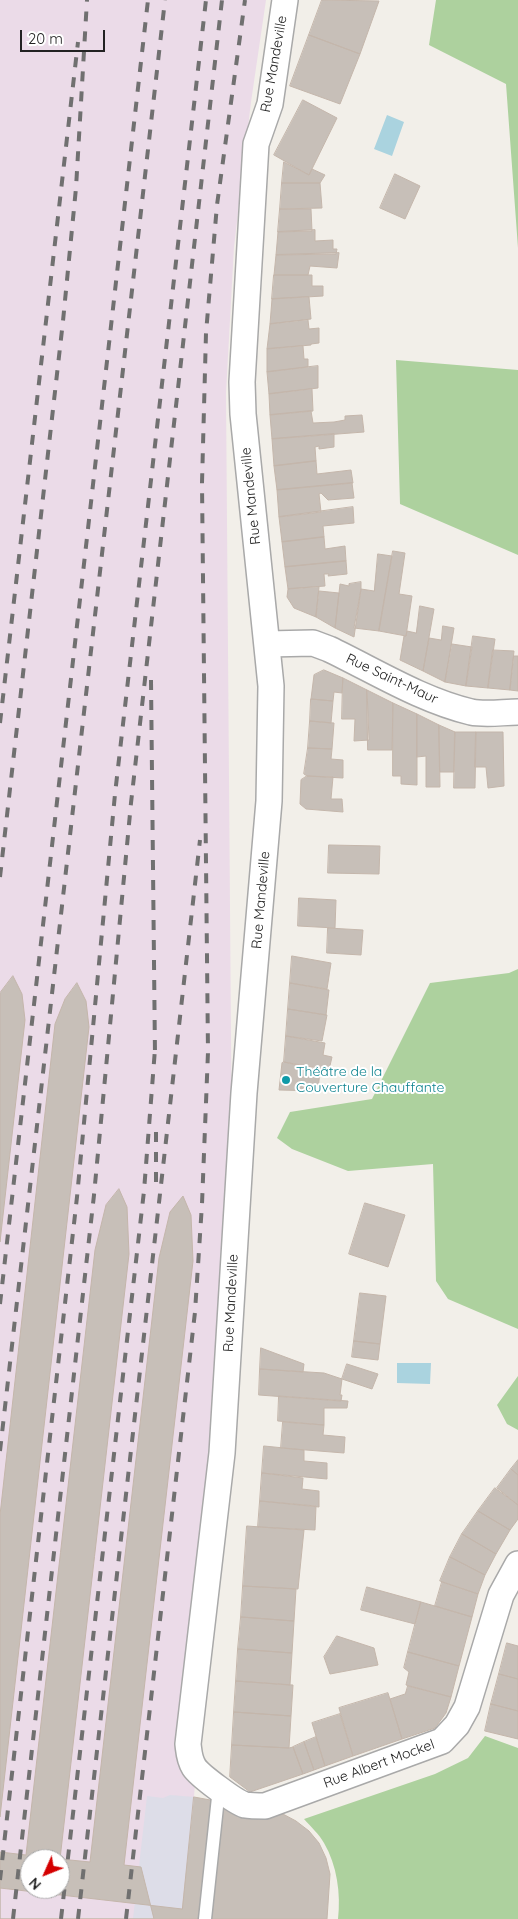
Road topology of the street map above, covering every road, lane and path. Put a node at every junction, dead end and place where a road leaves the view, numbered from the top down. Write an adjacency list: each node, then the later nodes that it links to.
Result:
1 (285, 0): 2 (street, Rue Mandeville)
2 (268, 644): 3 (street, Rue Saint-Maur); 5 (street, Rue Mandeville)
3 (518, 712)
4 (518, 1564): 5 (street, Rue Albert Mockel)
5 (219, 1788): 6 (lane)
6 (205, 1919)

